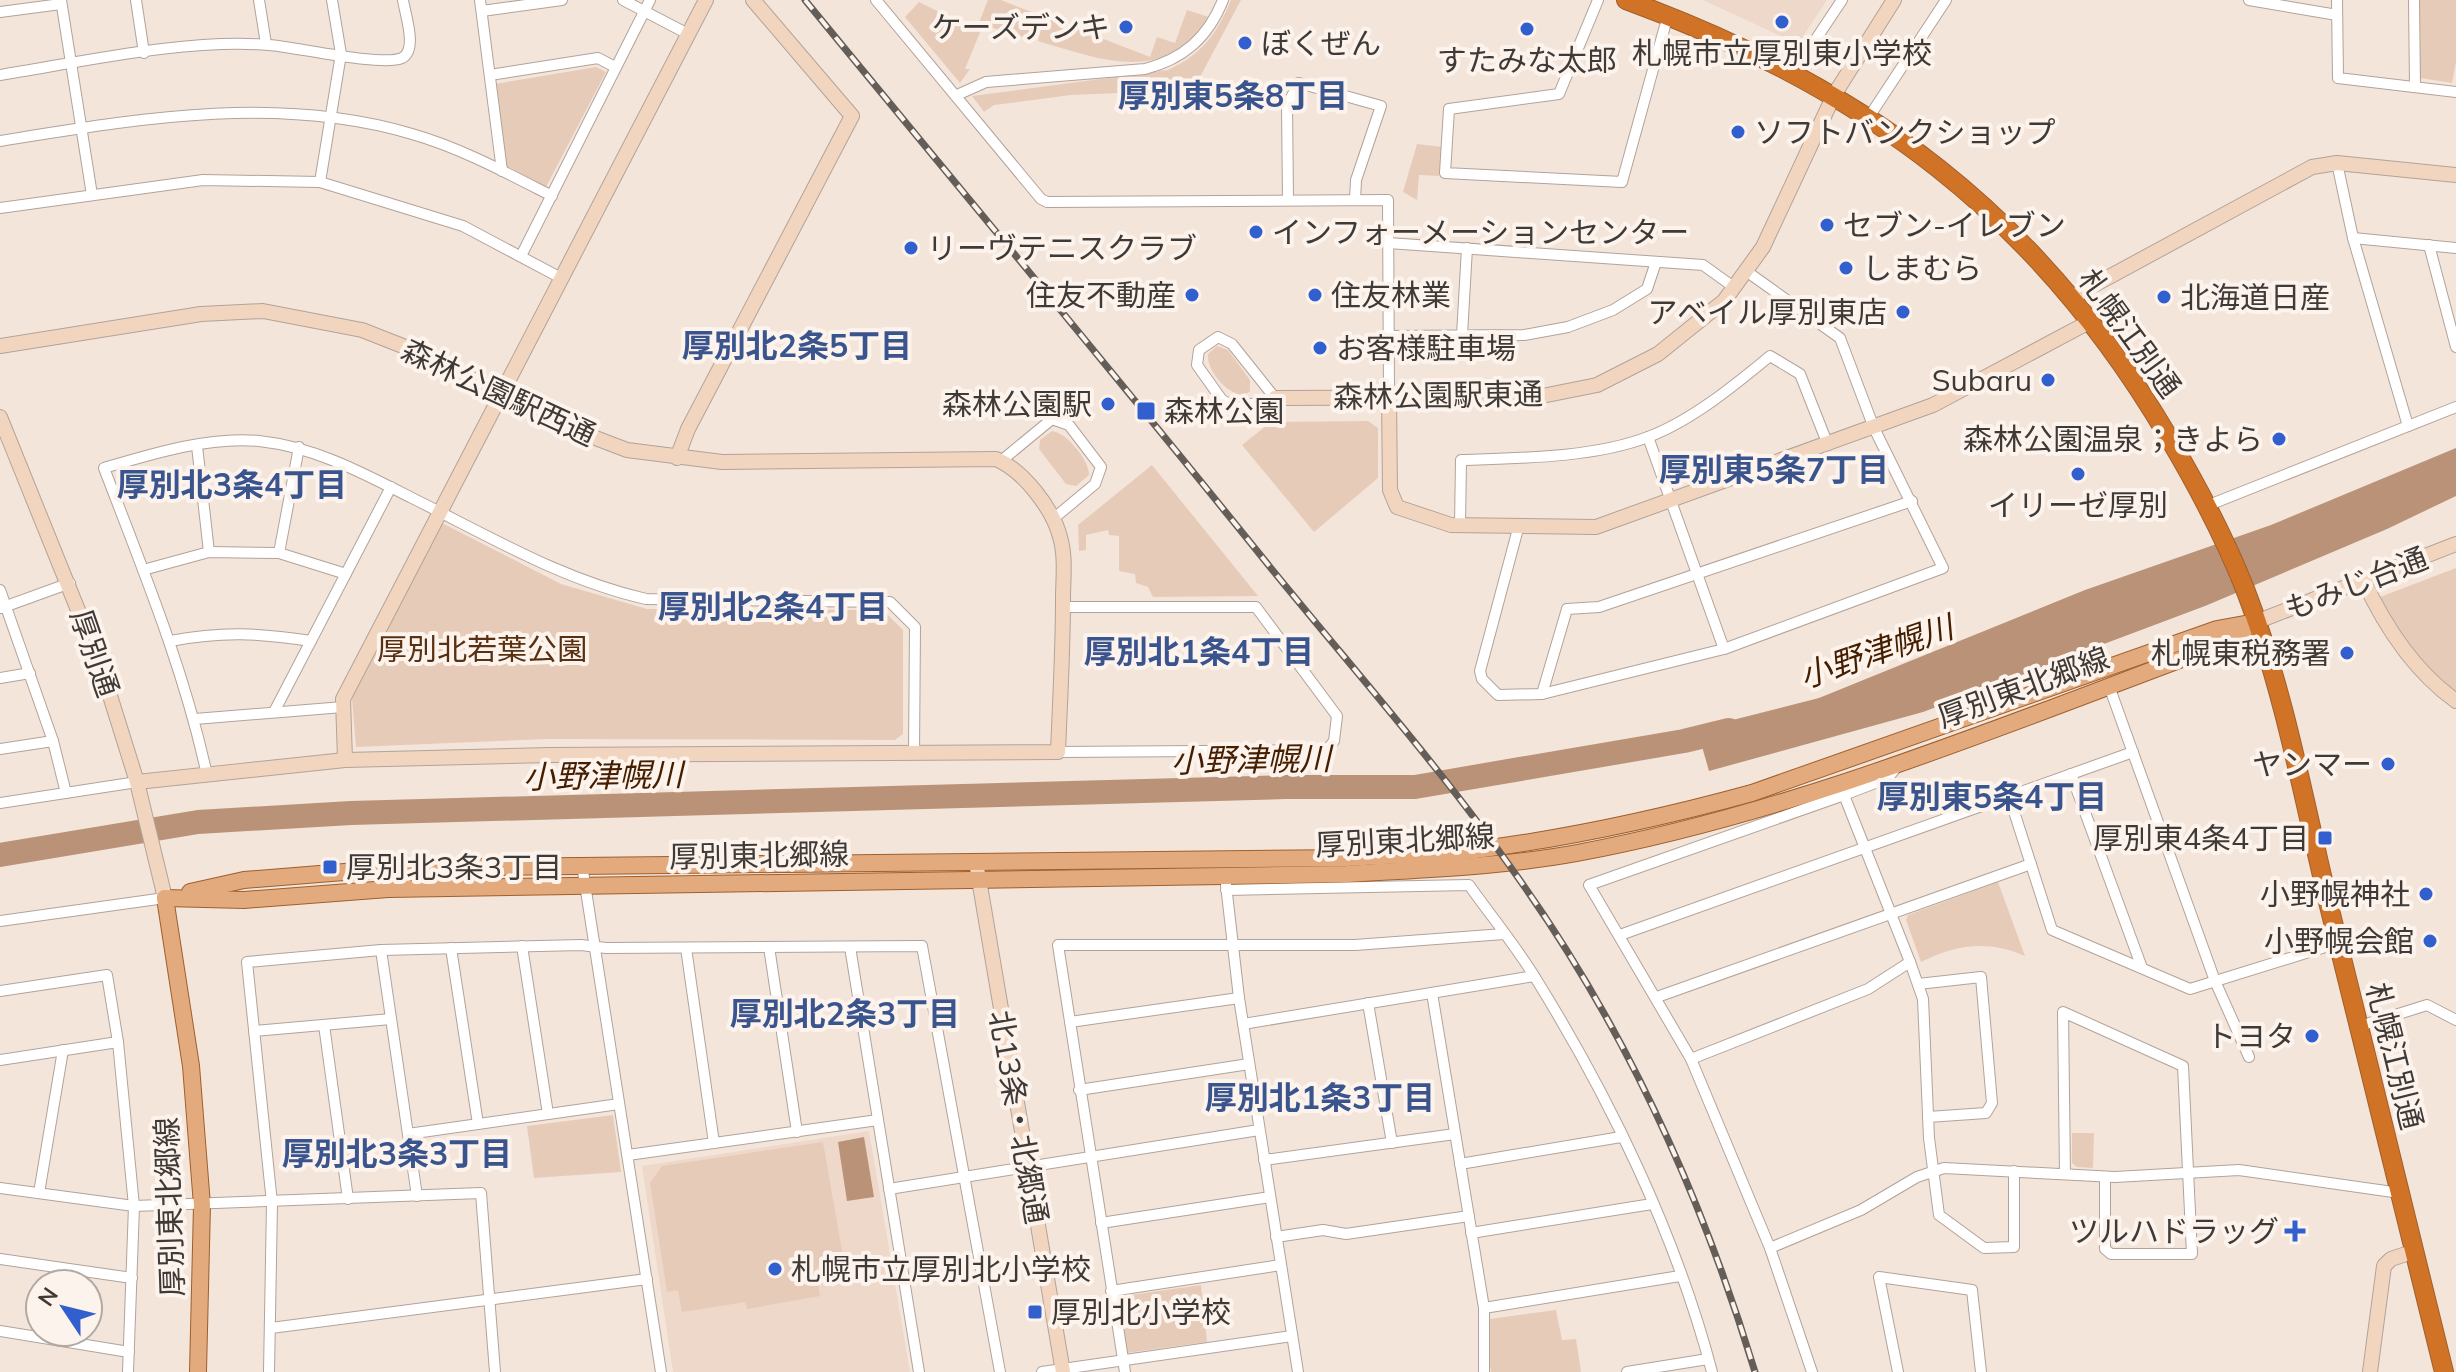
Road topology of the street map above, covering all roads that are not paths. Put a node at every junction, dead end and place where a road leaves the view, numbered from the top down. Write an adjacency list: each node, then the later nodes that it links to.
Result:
1 (136, 0): 28 (street)
2 (259, 0): 27 (street)
3 (332, 0): 29 (street)
4 (403, 0): 29 (street)
5 (562, 0): 21 (street)
6 (623, 0): 22 (street)
7 (650, 0): 22 (street)
8 (706, 0): 26 (street)
9 (753, 0): 79 (street)
10 (876, 0): 37 (street)
11 (1223, 0): 37 (street)
12 (1598, 0): 24 (street)
13 (1626, 0): 24 (highway, 札幌江別通)
14 (1842, 0): 32 (street)
15 (1894, 0): 38 (street, 森林公園駅東通)
16 (1946, 0): 40 (street)
17 (2249, 0): 25 (street)
18 (2337, 0): 25 (street)
19 (2414, 0): 35 (street)
20 (61, 2): 23 (street); 30 (street)
21 (481, 6): 34 (street)
22 (644, 11): 26 (street); 31 (street)
23 (0, 12)
24 (1668, 15): 32 (highway, 札幌江別通)
25 (2337, 15): 35 (street)
26 (688, 34): 60 (street)
27 (266, 44): 28 (street); 29 (street)
28 (144, 53): 30 (street)
29 (341, 54): 39 (street)
30 (72, 63): 33 (street); 41 (street)
31 (615, 67): 34 (street); 48 (street)
32 (1794, 72): 38 (highway, 札幌江別通)
33 (0, 75)
34 (490, 75): 44 (street)
35 (2415, 86): 36 (street)
36 (2456, 92)
37 (957, 95): 49 (street)
38 (1834, 95): 40 (highway, 札幌江別通); 59 (street, 森林公園駅東通)
39 (330, 117): 41 (street); 44 (street); 46 (street)
40 (1869, 117): 62 (highway, 札幌江別通)
41 (81, 128): 42 (street); 47 (street)
42 (0, 141)
43 (2337, 163): 45 (street); 52 (street); 62 (street)
44 (502, 171): 48 (street)
45 (2456, 175)
46 (320, 182): 47 (street); 57 (street)
47 (92, 195): 51 (street)
48 (552, 196): 57 (street)
49 (1288, 200): 50 (street); 50 (street)
50 (1355, 200): 53 (street)
51 (0, 208)
52 (2353, 238): 54 (street); 73 (street)
53 (1388, 243): 55 (street); 65 (street)
54 (2429, 245): 56 (street); 67 (street)
55 (1467, 248): 58 (street); 64 (street)
56 (2456, 248)
57 (521, 256): 60 (street)
58 (1656, 262): 61 (street); 64 (street)
59 (1746, 271): 61 (street, 森林公園駅東通); 74 (street)
60 (561, 278): 68 (street)
61 (1735, 288): 69 (street, 森林公園駅東通)
62 (2072, 297): 63 (highway, 札幌江別通)
63 (2091, 321): 74 (street); 85 (highway, 札幌江別通)
64 (1462, 335): 65 (street)
65 (1389, 336): 69 (street)
66 (0, 346): 68 (street, 森林公園駅西通)
67 (2456, 347)
68 (500, 395): 79 (street, 森林公園駅西通); 84 (street)
69 (1389, 397): 70 (street, 森林公園駅東通); 88 (street)
70 (1275, 398): 70 (street)
71 (2456, 407): 73 (street)
72 (0, 417): 96 (street, 厚別通)
73 (2408, 426): 85 (street)
74 (1874, 428): 76 (street); 83 (street)
75 (1648, 437): 76 (street); 82 (street); 88 (street)
76 (1828, 445): 82 (street)
77 (197, 446): 78 (street); 90 (street); 92 (street)
78 (299, 447): 81 (street); 91 (street)
79 (677, 458): 80 (street, 森林公園駅西通)
80 (1001, 461): 86 (street); 86 (street)
81 (391, 487): 84 (street); 93 (street)
82 (1672, 498): 87 (street); 94 (street)
83 (1912, 501): 94 (street); 103 (street)
84 (440, 511): 109 (street); 116 (street)
85 (2211, 511): 100 (highway, 札幌江別通)
86 (1053, 519): 99 (street)
87 (1519, 525): 88 (street); 107 (street)
88 (1460, 526)
89 (2456, 544): 95 (street, もみじ台通)
90 (209, 552): 91 (street); 92 (street)
91 (279, 553): 93 (street)
92 (143, 570): 101 (street)
93 (346, 574): 102 (street)
94 (1698, 574): 103 (street); 107 (street)
95 (2363, 579): 100 (street, もみじ台通); 108 (street)
96 (70, 583): 98 (street); 121 (street, 厚別通)
97 (0, 590): 98 (street)
98 (4, 607): 104 (street)
99 (1063, 607): 114 (street); 114 (street)
100 (2256, 622): 106 (main road, 厚別東北郷線); 127 (main road, 厚別東北郷線); 138 (highway, 札幌江別通)
101 (170, 641): 102 (street); 111 (street)
102 (311, 641): 110 (street)
103 (1724, 649): 107 (street)
104 (30, 673): 105 (street); 112 (street)
105 (0, 678)
106 (2109, 686): 115 (street); 118 (main road, 厚別東北郷線)
107 (1542, 694)
108 (2456, 701)
109 (343, 707): 110 (street); 117 (street)
110 (274, 712): 111 (street)
111 (195, 719): 120 (street)
112 (53, 741): 113 (street); 122 (street)
113 (0, 749)
114 (1058, 752): 116 (street)
115 (2133, 752): 119 (street); 150 (street)
116 (914, 753): 117 (street)
117 (345, 760): 120 (street)
118 (1899, 762): 123 (street); 131 (main road, 厚別東北郷線)
119 (2071, 774): 124 (street); 148 (street)
120 (207, 775): 121 (street)
121 (137, 782): 122 (street); 133 (street, 厚別通)
122 (66, 793): 125 (street)
123 (1844, 795): 126 (street); 137 (street)
124 (2009, 796): 126 (street); 128 (street)
125 (0, 803)
126 (1863, 847): 134 (street); 137 (street)
127 (976, 862): 129 (main road, 厚別東北郷線); 130 (street, 北13条・北郷通)
128 (2031, 864): 134 (street); 148 (street)
129 (582, 865): 132 (street); 133 (main road, 厚別東北郷線)
130 (979, 879): 131 (main road, 厚別東北郷線); 132 (main road, 厚別東北郷線); 187 (street, 北13条・北郷通)
131 (1225, 882): 136 (street); 140 (street)
132 (585, 885): 133 (main road, 厚別東北郷線); 141 (street)
133 (165, 898): 135 (street); 203 (main road, 厚別東北郷線)
134 (1892, 912): 147 (street); 154 (street)
135 (0, 921)
136 (1504, 934): 140 (street); 149 (street)
137 (1620, 935): 154 (street)
138 (2338, 943): 150 (street); 162 (highway, 札幌江別通)
139 (522, 946): 141 (street); 144 (street); 172 (street)
140 (1233, 946): 155 (street); 159 (street)
141 (594, 947): 145 (street); 171 (street)
142 (769, 947): 143 (street); 145 (street); 177 (street)
143 (850, 947): 174 (street); 192 (street)
144 (451, 948): 146 (street); 175 (street)
145 (686, 948): 181 (street)
146 (381, 950): 157 (street); 163 (street)
147 (1910, 962): 151 (street); 167 (street)
148 (2142, 968): 150 (street)
149 (1534, 976): 153 (street); 180 (street)
150 (2215, 981): 166 (street)
151 (1918, 984): 173 (street); 173 (street)
152 (0, 991): 164 (street)
153 (1432, 993): 156 (street); 179 (street)
154 (1657, 997): 167 (street)
155 (1239, 998): 159 (street); 160 (street)
156 (1368, 1003): 160 (street); 182 (street)
157 (391, 1019): 161 (street); 178 (street)
158 (2456, 1020): 162 (street)
159 (1070, 1022): 170 (street)
160 (1243, 1024): 169 (street)
161 (324, 1025): 163 (street); 200 (street)
162 (2360, 1026): 197 (highway, 札幌江別通)
163 (254, 1031): 201 (street)
164 (118, 1042): 165 (street); 204 (street)
165 (63, 1050): 168 (street); 196 (street)
166 (2249, 1057)
167 (1691, 1059): 209 (street)
168 (0, 1060)
169 (1249, 1064): 170 (street); 176 (street)
170 (1079, 1090): 184 (street)
171 (619, 1104): 172 (street); 183 (street)
172 (548, 1114): 175 (street)
173 (1928, 1117): 188 (street)
174 (878, 1120): 177 (street); 195 (street)
175 (478, 1124): 178 (street)
176 (1259, 1130): 184 (street); 185 (street)
177 (797, 1132): 181 (street)
178 (408, 1134): 198 (street)
179 (1455, 1134): 182 (street); 186 (street)
180 (1621, 1137): 186 (street); 202 (street)
181 (714, 1143): 183 (street)
182 (1392, 1143): 185 (street)
183 (628, 1155): 215 (street)
184 (1091, 1155): 187 (street); 206 (street)
185 (1264, 1160): 199 (street)
186 (1460, 1164): 205 (street)
187 (1027, 1165): 192 (street); 225 (street, 北13条・北郷通)
188 (1933, 1170): 189 (street); 189 (street); 209 (street)
189 (2014, 1171): 191 (street)
190 (2188, 1173): 191 (street); 193 (street); 193 (street); 197 (street)
191 (2065, 1174): 193 (street)
192 (966, 1176): 195 (street); 232 (street)
193 (2105, 1177)
194 (0, 1188): 196 (street)
195 (889, 1189): 231 (street)
196 (39, 1193): 204 (street)
197 (2400, 1193): 210 (highway, 札幌江別通)
198 (417, 1196): 200 (street); 217 (street)
199 (1270, 1197): 206 (street); 208 (street)
200 (348, 1199): 201 (street)
201 (272, 1203): 203 (street); 219 (street)
202 (1652, 1204): 207 (street); 213 (street)
203 (202, 1205): 204 (street); 227 (main road, 厚別東北郷線)
204 (134, 1206): 214 (street)
205 (1469, 1216): 207 (street); 208 (street)
206 (1101, 1223): 216 (street)
207 (1471, 1233): 218 (street)
208 (1276, 1237): 212 (street)
209 (1770, 1248): 239 (street)
210 (2415, 1251): 242 (street); 243 (highway, 札幌江別通)
211 (0, 1259): 214 (street)
212 (1281, 1265): 216 (street); 221 (street)
213 (1680, 1276): 218 (street); 223 (street)
214 (132, 1278): 222 (street)
215 (647, 1279): 217 (street); 230 (street)
216 (1111, 1291): 224 (street)
217 (489, 1301): 219 (street); 229 (street)
218 (1484, 1308): 236 (street)
219 (271, 1328): 228 (street)
220 (0, 1331): 222 (street)
221 (1292, 1336): 224 (street); 235 (street)
222 (129, 1352): 226 (street)
223 (1708, 1359): 237 (street); 238 (street)
224 (1123, 1360): 225 (street); 234 (street)
225 (1062, 1370): 233 (street)
226 (128, 1372)
227 (198, 1372)
228 (269, 1372)
229 (495, 1372)
230 (661, 1372)
231 (919, 1372)
232 (1000, 1372)
233 (1042, 1372)
234 (1125, 1372)
235 (1298, 1372)
236 (1484, 1372)
237 (1627, 1372)
238 (1712, 1372)
239 (1812, 1372)
240 (1898, 1372): 241 (street)
241 (1981, 1372)
242 (2370, 1372)
243 (2444, 1372)

